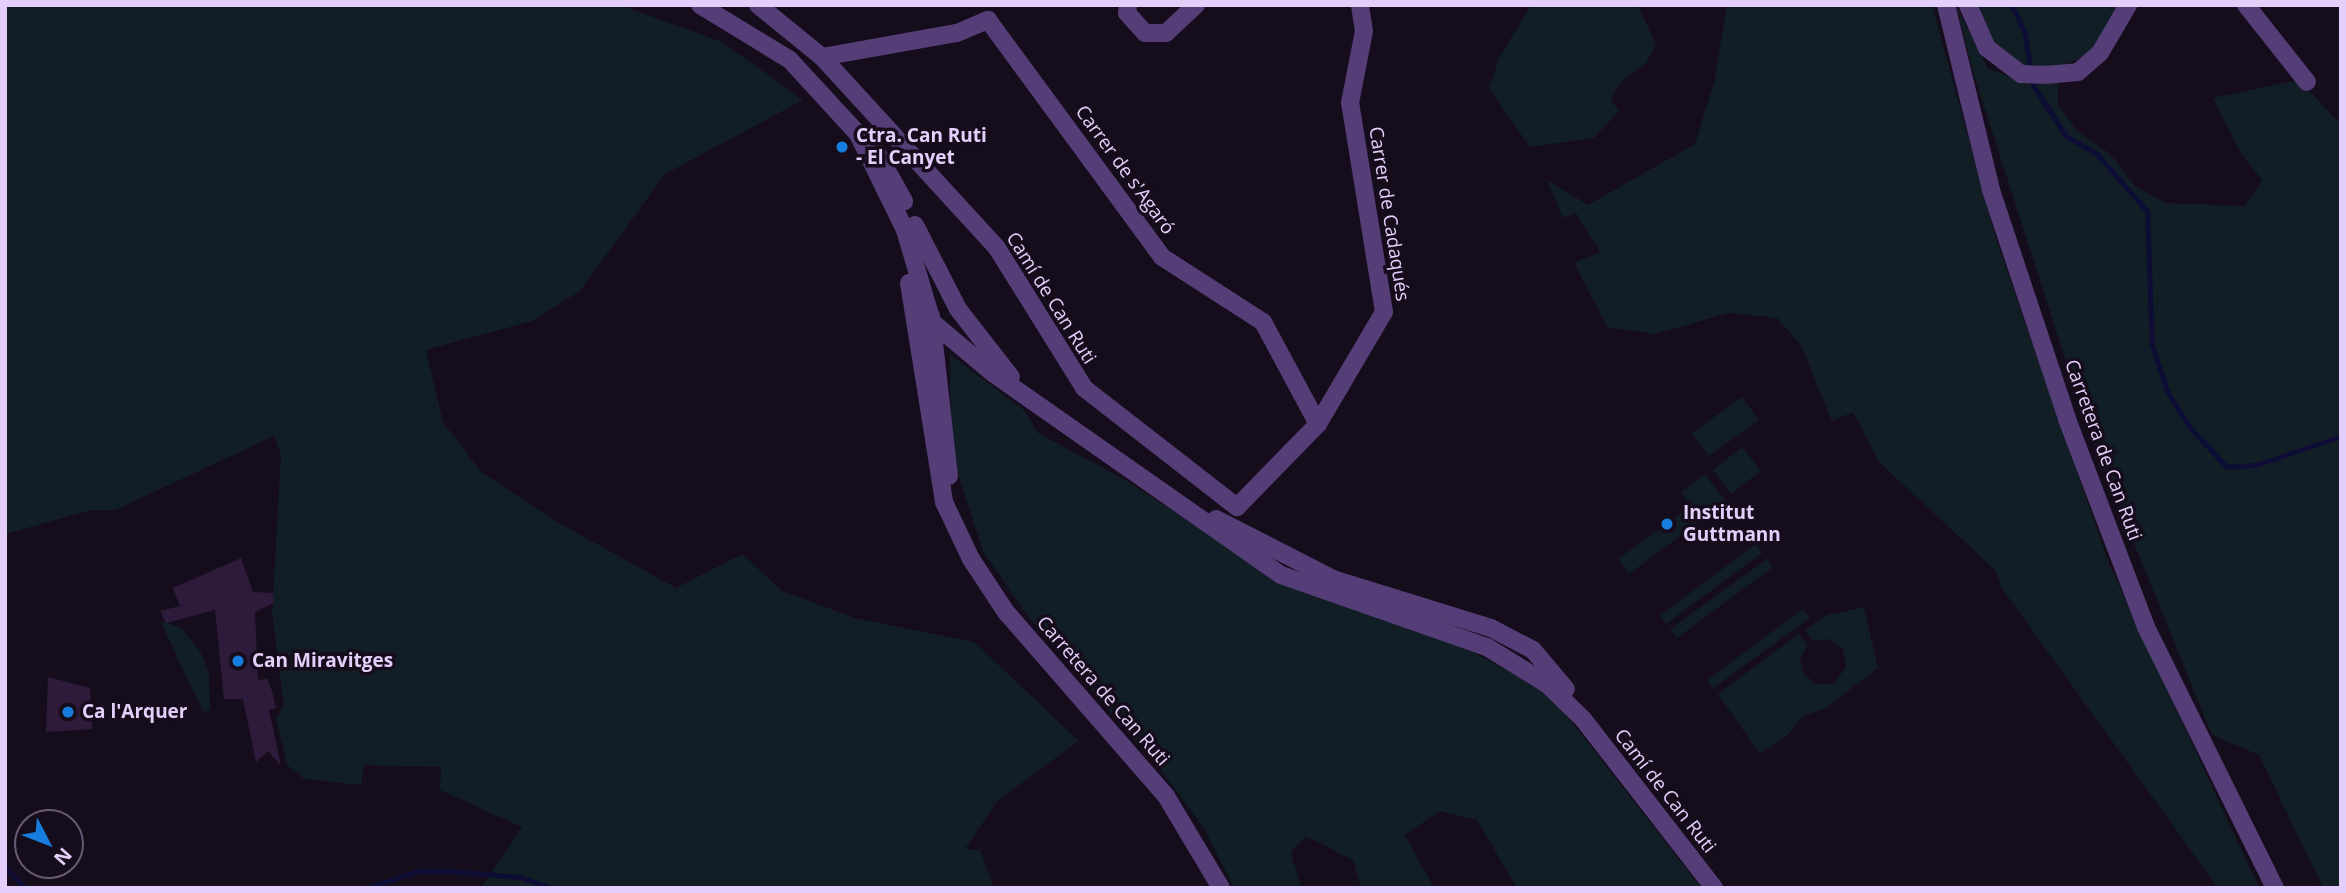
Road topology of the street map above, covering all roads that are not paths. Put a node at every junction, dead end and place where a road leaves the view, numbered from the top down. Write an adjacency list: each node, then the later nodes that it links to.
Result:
1 (700, 5): 13 (street, Carretera de Can Ruti)
2 (758, 5): 11 (street, Camí de Can Ruti)
3 (1128, 5): 4 (street)
4 (1196, 5)
5 (1360, 5): 18 (street, Carrer de Cadaqués)
6 (1946, 5): 30 (street, Carretera de Can Ruti)
7 (1968, 5): 8 (street)
8 (2128, 5)
9 (2246, 5): 12 (street)
10 (993, 13): 11 (street); 18 (street, Carrer de s'Agaró)
11 (822, 57): 20 (street, Camí de Can Ruti)
12 (2307, 82)
13 (864, 142): 14 (street, Carretera de Can Ruti); 15 (street, Carretera de Can Ruti)
14 (887, 194): 16 (street, Carretera de Can Ruti); 21 (street, Carretera de Can Ruti)
15 (915, 225): 16 (street, Carretera de Can Ruti); 17 (street, Camí de Can Ruti)
16 (933, 322): 17 (street, Camí de Can Ruti); 21 (street, Carretera de Can Ruti)
17 (1019, 388): 19 (street, Camí de Can Ruti)
18 (1318, 424): 20 (street, Carrer de Cadaqués)
19 (1187, 506): 22 (street, Camí de Can Ruti); 23 (street, Camí de Can Ruti)
20 (1237, 507)
21 (955, 521): 28 (street, Carretera de Can Ruti)
22 (1269, 567): 23 (street, Camí de Can Ruti); 24 (street, Camí de Can Ruti)
23 (1345, 583): 25 (street, Camí de Can Ruti)
24 (1394, 617): 25 (street, Camí de Can Ruti); 26 (street, Camí de Can Ruti)
25 (1484, 626): 26 (street, Camí de Can Ruti); 27 (street, Camí de Can Ruti)
26 (1529, 671): 27 (street, Camí de Can Ruti)
27 (1584, 719): 29 (street, Camí de Can Ruti)
28 (1221, 888)
29 (1714, 888)
30 (2275, 888)

